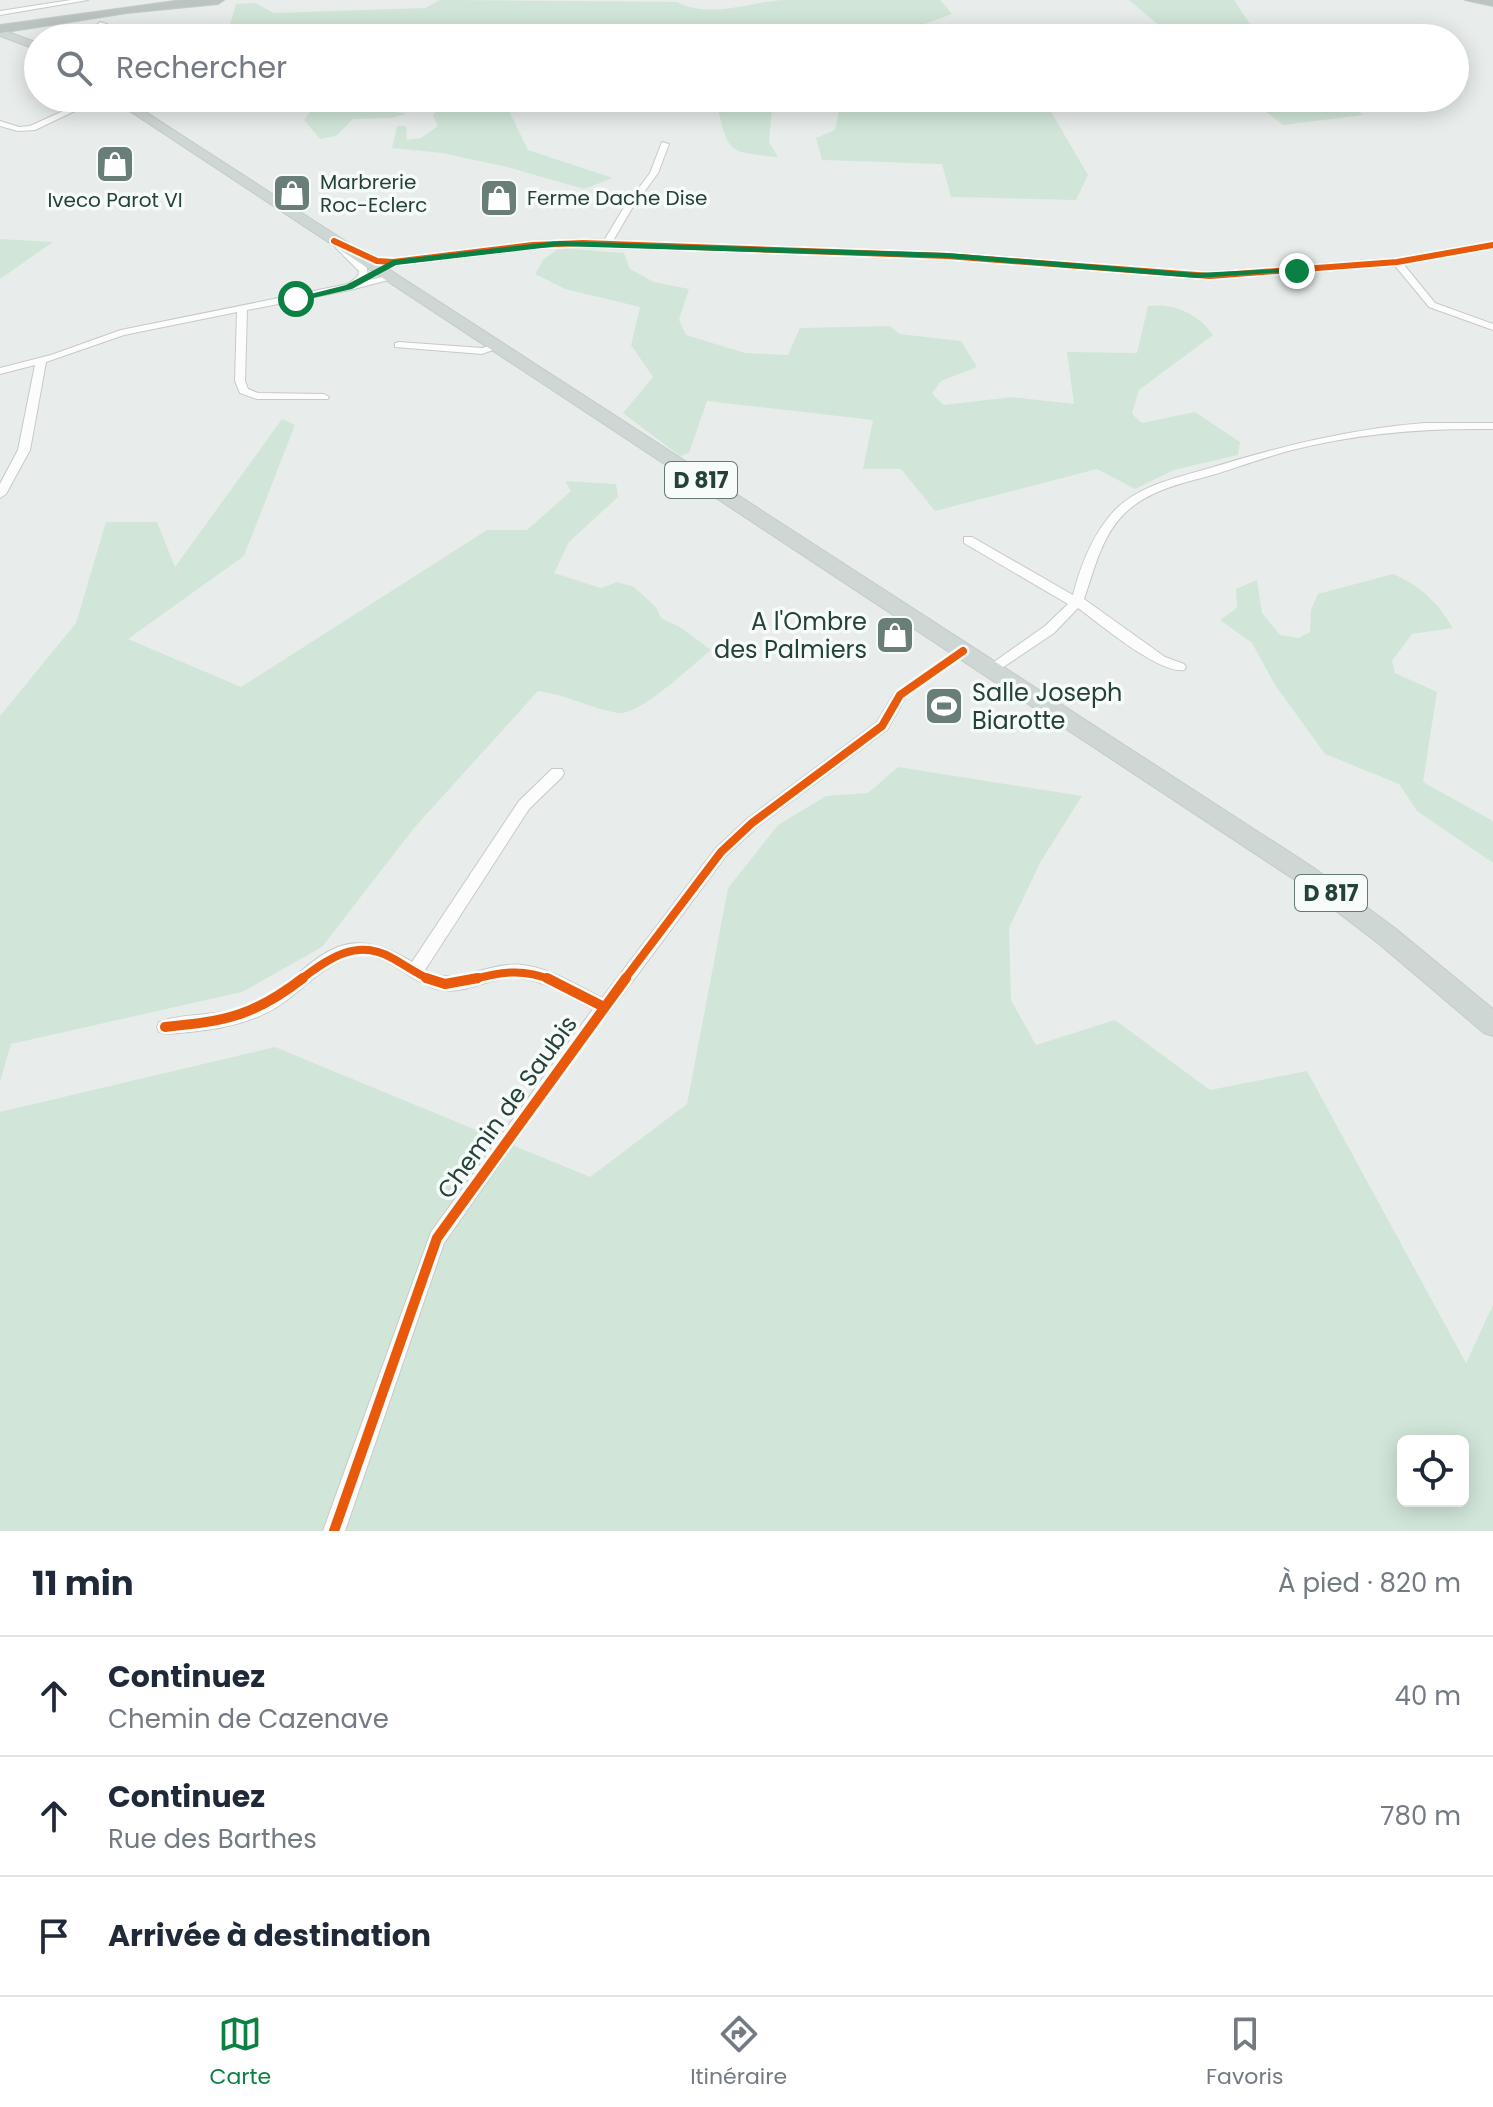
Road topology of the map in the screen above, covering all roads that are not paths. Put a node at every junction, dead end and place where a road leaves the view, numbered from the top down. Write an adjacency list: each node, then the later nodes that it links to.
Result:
1 (85, 0): 6 (street)
2 (175, 0): 7 (highway)
3 (218, 0): 8 (highway)
4 (1471, 0): 5 (highway)
5 (1493, 2)
6 (0, 13)
7 (37, 24)
8 (38, 24)
9 (24, 26): 11 (highway)
10 (24, 26): 11 (highway)
11 (2, 30): 12 (main road)
12 (24, 40)
13 (65, 112): 15 (street)
14 (137, 112): 17 (main road, D 817)
15 (0, 123)
16 (665, 144): 18 (street)
17 (334, 241): 21 (main road, D 817); 22 (street)
18 (607, 244): 20 (street); 21 (street)
19 (1493, 245): 20 (street)
20 (1397, 262): 24 (street)
21 (388, 270): 22 (street); 26 (main road, D 817)
22 (349, 287): 23 (street)
23 (242, 310): 27 (street); 29 (street)
24 (1493, 327)
25 (399, 345): 26 (street)
26 (496, 347): 34 (main road, D 817)
27 (41, 362): 28 (street); 31 (street)
28 (0, 371)
29 (324, 397)
30 (1493, 426): 33 (street)
31 (0, 494)
32 (968, 540): 33 (street)
33 (1076, 602): 35 (street); 36 (street)
34 (963, 651): 36 (main road, D 817); 39 (street, Chemin de Saubis)
35 (1179, 667)
36 (991, 669): 40 (main road, D 817)
37 (557, 773): 38 (street)
38 (416, 970): 39 (street); 41 (street)
39 (604, 1007): 42 (street, Chemin de Saubis)
40 (1493, 1025)
41 (165, 1027)
42 (334, 1531)

